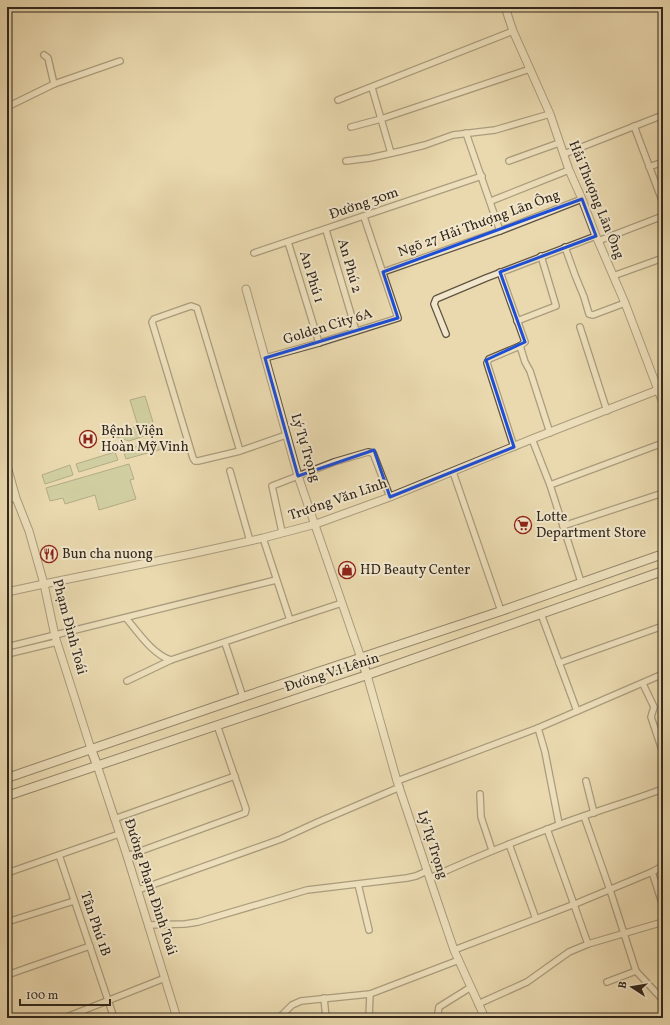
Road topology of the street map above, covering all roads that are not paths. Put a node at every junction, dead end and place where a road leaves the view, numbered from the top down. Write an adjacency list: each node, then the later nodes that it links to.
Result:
1 (506, 7): 2 (street, Hải Thượng Lãn Ông)
2 (513, 31): 5 (street, Hải Thượng Lãn Ông); 7 (street)
3 (44, 56): 6 (street)
4 (120, 61): 6 (street)
5 (530, 69): 10 (street, Hải Thượng Lãn Ông); 12 (street)
6 (54, 84): 9 (street)
7 (372, 88): 8 (street); 12 (street)
8 (338, 100)
9 (7, 107)
10 (550, 114): 15 (street); 16 (street, Hải Thượng Lãn Ông)
11 (663, 115): 13 (street)
12 (381, 119): 14 (street); 17 (street)
13 (634, 126): 18 (street); 22 (street)
14 (351, 127)
15 (466, 133): 17 (street); 24 (street)
16 (559, 143): 18 (street, Hải Thượng Lãn Ông); 20 (street)
17 (391, 153): 19 (street)
18 (564, 154): 23 (street, Hải Thượng Lãn Ông)
19 (346, 161)
20 (509, 161)
21 (663, 162): 22 (street)
22 (649, 167): 27 (street)
23 (569, 170): 25 (street, Hải Thượng Lãn Ông); 26 (street)
24 (482, 176): 26 (street); 29 (street, Đường 30m)
25 (582, 199): 31 (street, Ngõ 27 Hải Thượng Lãn Ông); 32 (street, Hải Thượng Lãn Ông)
26 (490, 200): 31 (street)
27 (663, 203)
28 (663, 216): 32 (street)
29 (364, 217): 30 (street, Đường 30m); 38 (street)
30 (326, 230): 33 (street, Đường 30m); 45 (street, An Phú 2)
31 (500, 232): 38 (street, Ngõ 27 Hải Thượng Lãn Ông)
32 (597, 238): 34 (street); 40 (street, Hải Thượng Lãn Ông)
33 (288, 242): 35 (street, Đường 30m); 47 (street, An Phú 1)
34 (565, 247): 36 (street); 42 (street)
35 (254, 253)
36 (541, 256): 39 (street); 43 (street)
37 (663, 258): 40 (street)
38 (383, 272): 45 (street, Golden City 6A)
39 (500, 272): 43 (street); 46 (street)
40 (613, 276): 42 (street, Hải Thượng Lãn Ông)
41 (246, 289): 49 (street, Lý Tự Trọng)
42 (624, 303): 50 (street, Hải Thượng Lãn Ông)
43 (517, 321): 48 (street)
44 (580, 327): 52 (street)
45 (356, 331): 47 (street, Golden City 6A)
46 (446, 334)
47 (319, 343): 49 (street, Golden City 6A)
48 (520, 346): 53 (street); 57 (street)
49 (265, 358): 54 (street, Lý Tự Trọng)
50 (661, 390): 51 (street, Hải Thượng Lãn Ông); 52 (street, Trương Văn Lĩnh)
51 (663, 403)
52 (607, 411): 53 (street, Trương Văn Lĩnh)
53 (550, 433): 55 (street, Trương Văn Lĩnh)
54 (286, 435): 58 (street); 62 (street, Lý Tự Trọng)
55 (532, 439): 57 (street, Trương Văn Lĩnh); 63 (street)
56 (663, 443): 63 (street)
57 (514, 447): 61 (street, Trương Văn Lĩnh)
58 (240, 451): 58 (street)
59 (7, 466): 66 (street, Phạm Đình Toái)
60 (230, 471): 72 (street)
61 (453, 472): 65 (street, Trương Văn Lĩnh); 80 (street)
62 (298, 476): 65 (street); 68 (street, Lý Tự Trọng); 70 (street)
63 (550, 485): 69 (street)
64 (663, 493): 69 (street)
65 (390, 497): 68 (street, Trương Văn Lĩnh)
66 (16, 498): 67 (street); 77 (street, Phạm Đình Toái)
67 (7, 500)
68 (316, 524): 70 (street, Trương Văn Lĩnh); 79 (street, Lý Tự Trọng)
69 (563, 526): 76 (street)
70 (282, 532): 71 (street, Trương Văn Lĩnh)
71 (263, 538): 72 (street, Trương Văn Lĩnh); 75 (street)
72 (250, 540): 77 (street, Trương Văn Lĩnh)
73 (663, 554): 76 (main road, Đường V.I Lênin)
74 (663, 571): 81 (main road, Đường V.I Lênin)
75 (276, 580): 82 (street); 83 (street)
76 (581, 582): 80 (main road, Đường V.I Lênin)
77 (44, 584): 78 (street, Trương Văn Lĩnh); 85 (street, Phạm Đình Toái)
78 (7, 592)
79 (342, 602): 83 (street); 89 (street, Lý Tự Trọng)
80 (501, 611): 89 (main road, Đường V.I Lênin)
81 (541, 614): 91 (street); 93 (main road, Đường V.I Lênin)
82 (126, 618): 85 (street); 90 (street)
83 (290, 620): 86 (street)
84 (663, 626): 91 (street)
85 (56, 639): 87 (street); 88 (street); 100 (street, Phạm Đình Toái)
86 (225, 643): 90 (street); 96 (street)
87 (7, 647)
88 (7, 654)
89 (361, 658): 93 (main road); 96 (main road, Đường V.I Lênin)
90 (171, 660): 94 (street)
91 (559, 663): 97 (street)
92 (663, 674): 95 (street)
93 (367, 675): 98 (main road, Đường V.I Lênin); 106 (street, Lý Tự Trọng)
94 (126, 681)
95 (643, 684): 97 (street); 101 (street)
96 (243, 697): 100 (main road, Đường V.I Lênin)
97 (577, 711): 99 (street)
98 (217, 724): 102 (main road, Đường V.I Lênin); 103 (street)
99 (538, 728): 106 (street); 113 (street)
100 (91, 749): 102 (main road); 104 (main road, Đường V.I Lênin)
101 (663, 753)
102 (97, 765): 109 (main road, Đường V.I Lênin); 112 (street, Đường Phạm Đình Toái)
103 (235, 776): 112 (street); 119 (street)
104 (7, 778)
105 (586, 781): 110 (street)
106 (398, 784): 123 (street, Lý Tự Trọng); 125 (street)
107 (663, 789): 110 (street)
108 (480, 794): 117 (street)
109 (7, 796)
110 (594, 813): 111 (street)
111 (584, 816): 113 (street); 126 (street)
112 (114, 819): 115 (street, Đường Phạm Đình Toái)
113 (559, 824): 114 (street)
114 (548, 829): 116 (street); 128 (street)
115 (119, 834): 118 (street); 119 (street, Đường Phạm Đình Toái)
116 (509, 844): 117 (street); 130 (street)
117 (492, 850): 123 (street)
118 (59, 855): 122 (street); 127 (street, Tân Phú 1B)
119 (127, 856): 125 (street, Đường Phạm Đình Toái)
120 (663, 866): 121 (street)
121 (652, 872): 126 (street); 129 (street)
122 (7, 873)
123 (428, 875): 124 (street); 138 (street, Lý Tự Trọng)
124 (358, 884): 133 (street); 134 (street)
125 (138, 890): 133 (street, Đường Phạm Đình Toái)
126 (610, 890): 128 (street); 135 (street)
127 (74, 900): 131 (street); 137 (street, Tân Phú 1B)
128 (575, 904): 130 (street); 136 (street)
129 (663, 906)
130 (536, 919): 138 (street)
131 (7, 922)
132 (663, 922): 135 (street)
133 (148, 925): 142 (street, Đường Phạm Đình Toái)
134 (369, 930)
135 (624, 934): 136 (street); 140 (street)
136 (588, 944): 149 (street)
137 (90, 946): 141 (street); 148 (street, Tân Phú 1B)
138 (454, 950): 139 (street, Lý Tự Trọng)
139 (460, 960): 144 (street, Lý Tự Trọng); 145 (street)
140 (636, 970): 143 (street); 147 (street)
141 (7, 975)
142 (165, 978): 148 (street); 152 (street, Đường Phạm Đình Toái)
143 (607, 982)
144 (471, 987): 149 (street, Lý Tự Trọng); 156 (street)
145 (370, 994): 146 (street); 155 (street)
146 (324, 998): 153 (street); 154 (street)
147 (663, 1000)
148 (109, 1001): 150 (street); 151 (street, Tân Phú 1B)
149 (478, 1004): 157 (street, Lý Tự Trọng)
150 (64, 1018)
151 (114, 1018)
152 (177, 1018)
153 (279, 1018)
154 (326, 1018)
155 (369, 1018)
156 (440, 1018)
157 (485, 1018)

